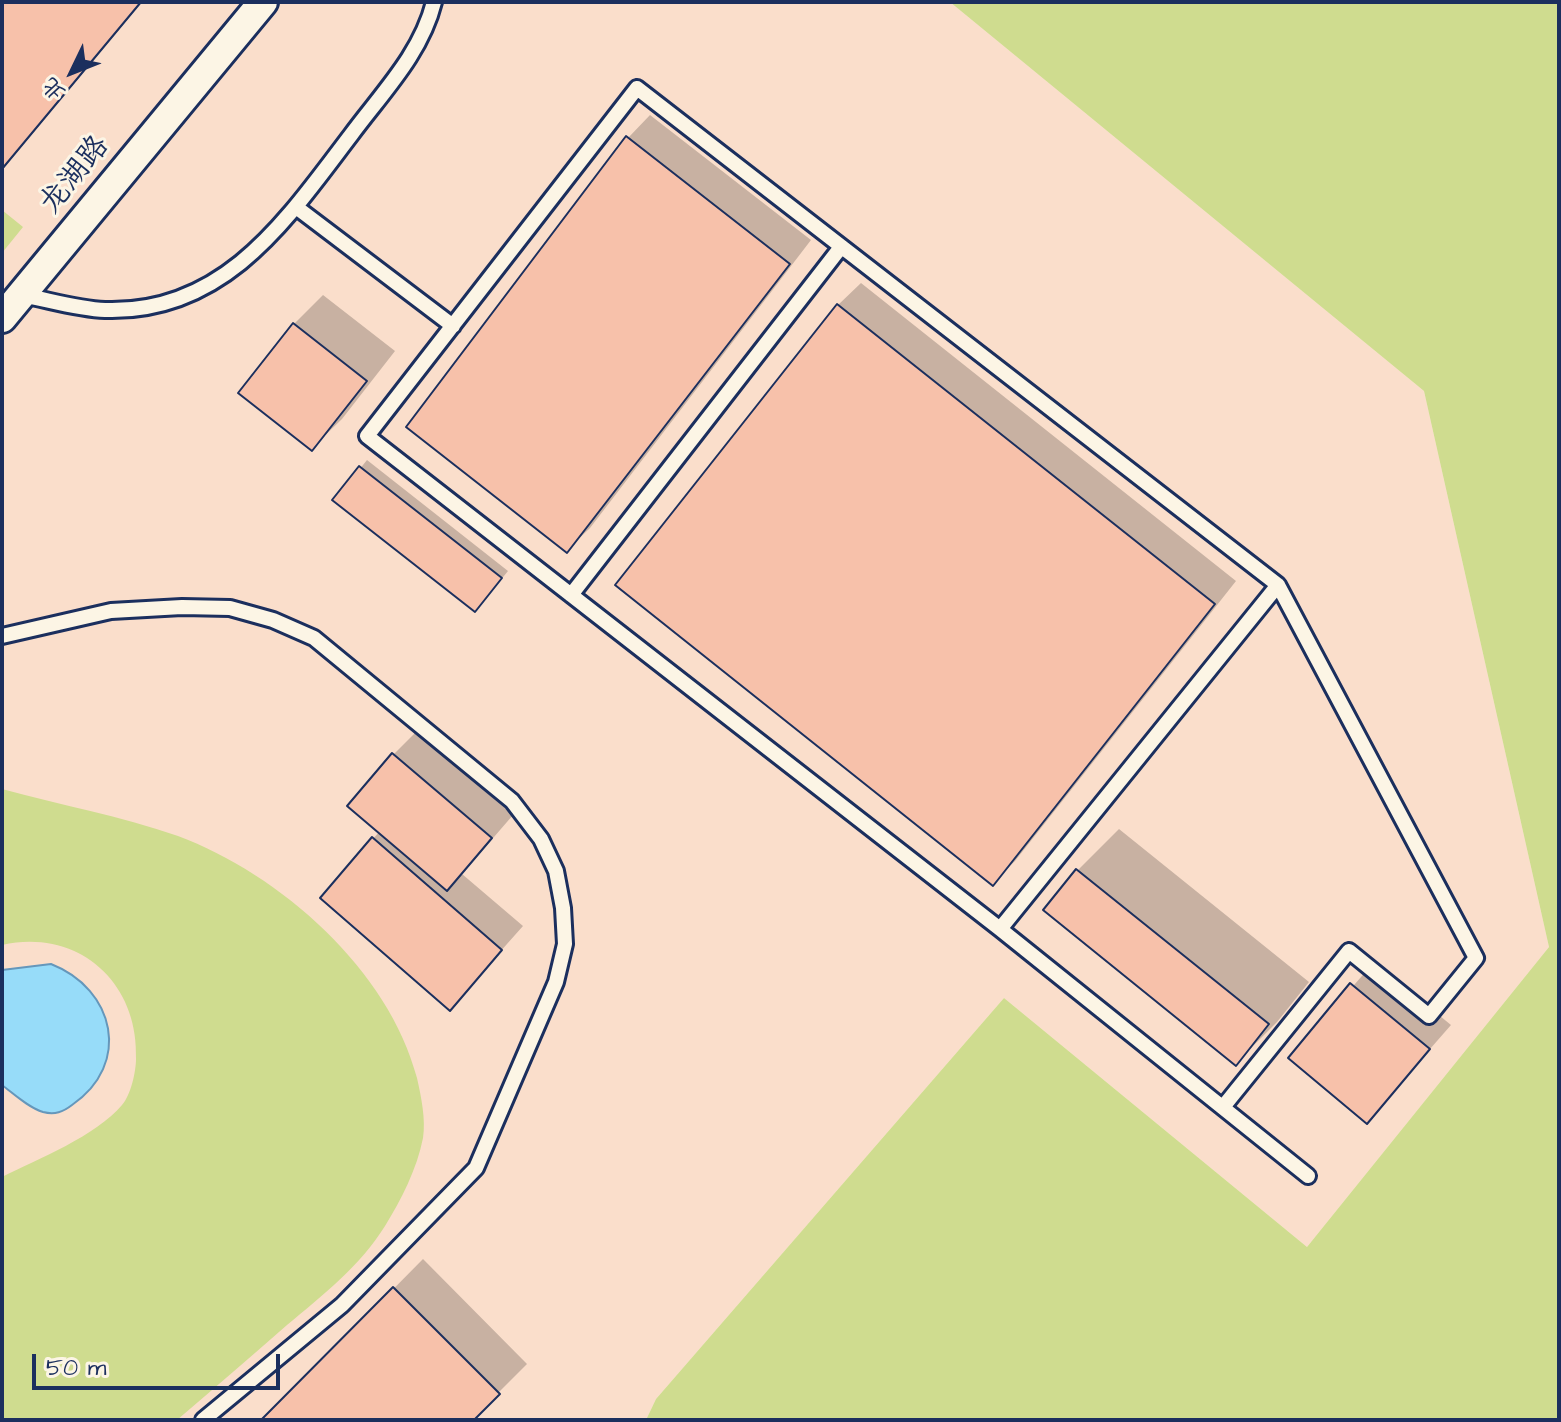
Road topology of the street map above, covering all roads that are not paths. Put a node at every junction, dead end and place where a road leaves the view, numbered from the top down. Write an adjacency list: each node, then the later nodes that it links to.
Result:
1 (263, 2): 5 (street, 龙湖路)
2 (434, 2): 3 (lane)
3 (296, 207): 5 (lane); 7 (lane)
4 (841, 247): 7 (lane); 8 (lane); 9 (lane)
5 (22, 295): 6 (street, 龙湖路)
6 (2, 318)
7 (453, 326): 9 (lane)
8 (1278, 585): 11 (lane); 12 (lane)
9 (571, 595): 11 (lane)
10 (2, 636): 14 (lane)
11 (1000, 929): 12 (lane)
12 (1223, 1107): 13 (lane)
13 (1308, 1176)
14 (203, 1420)

